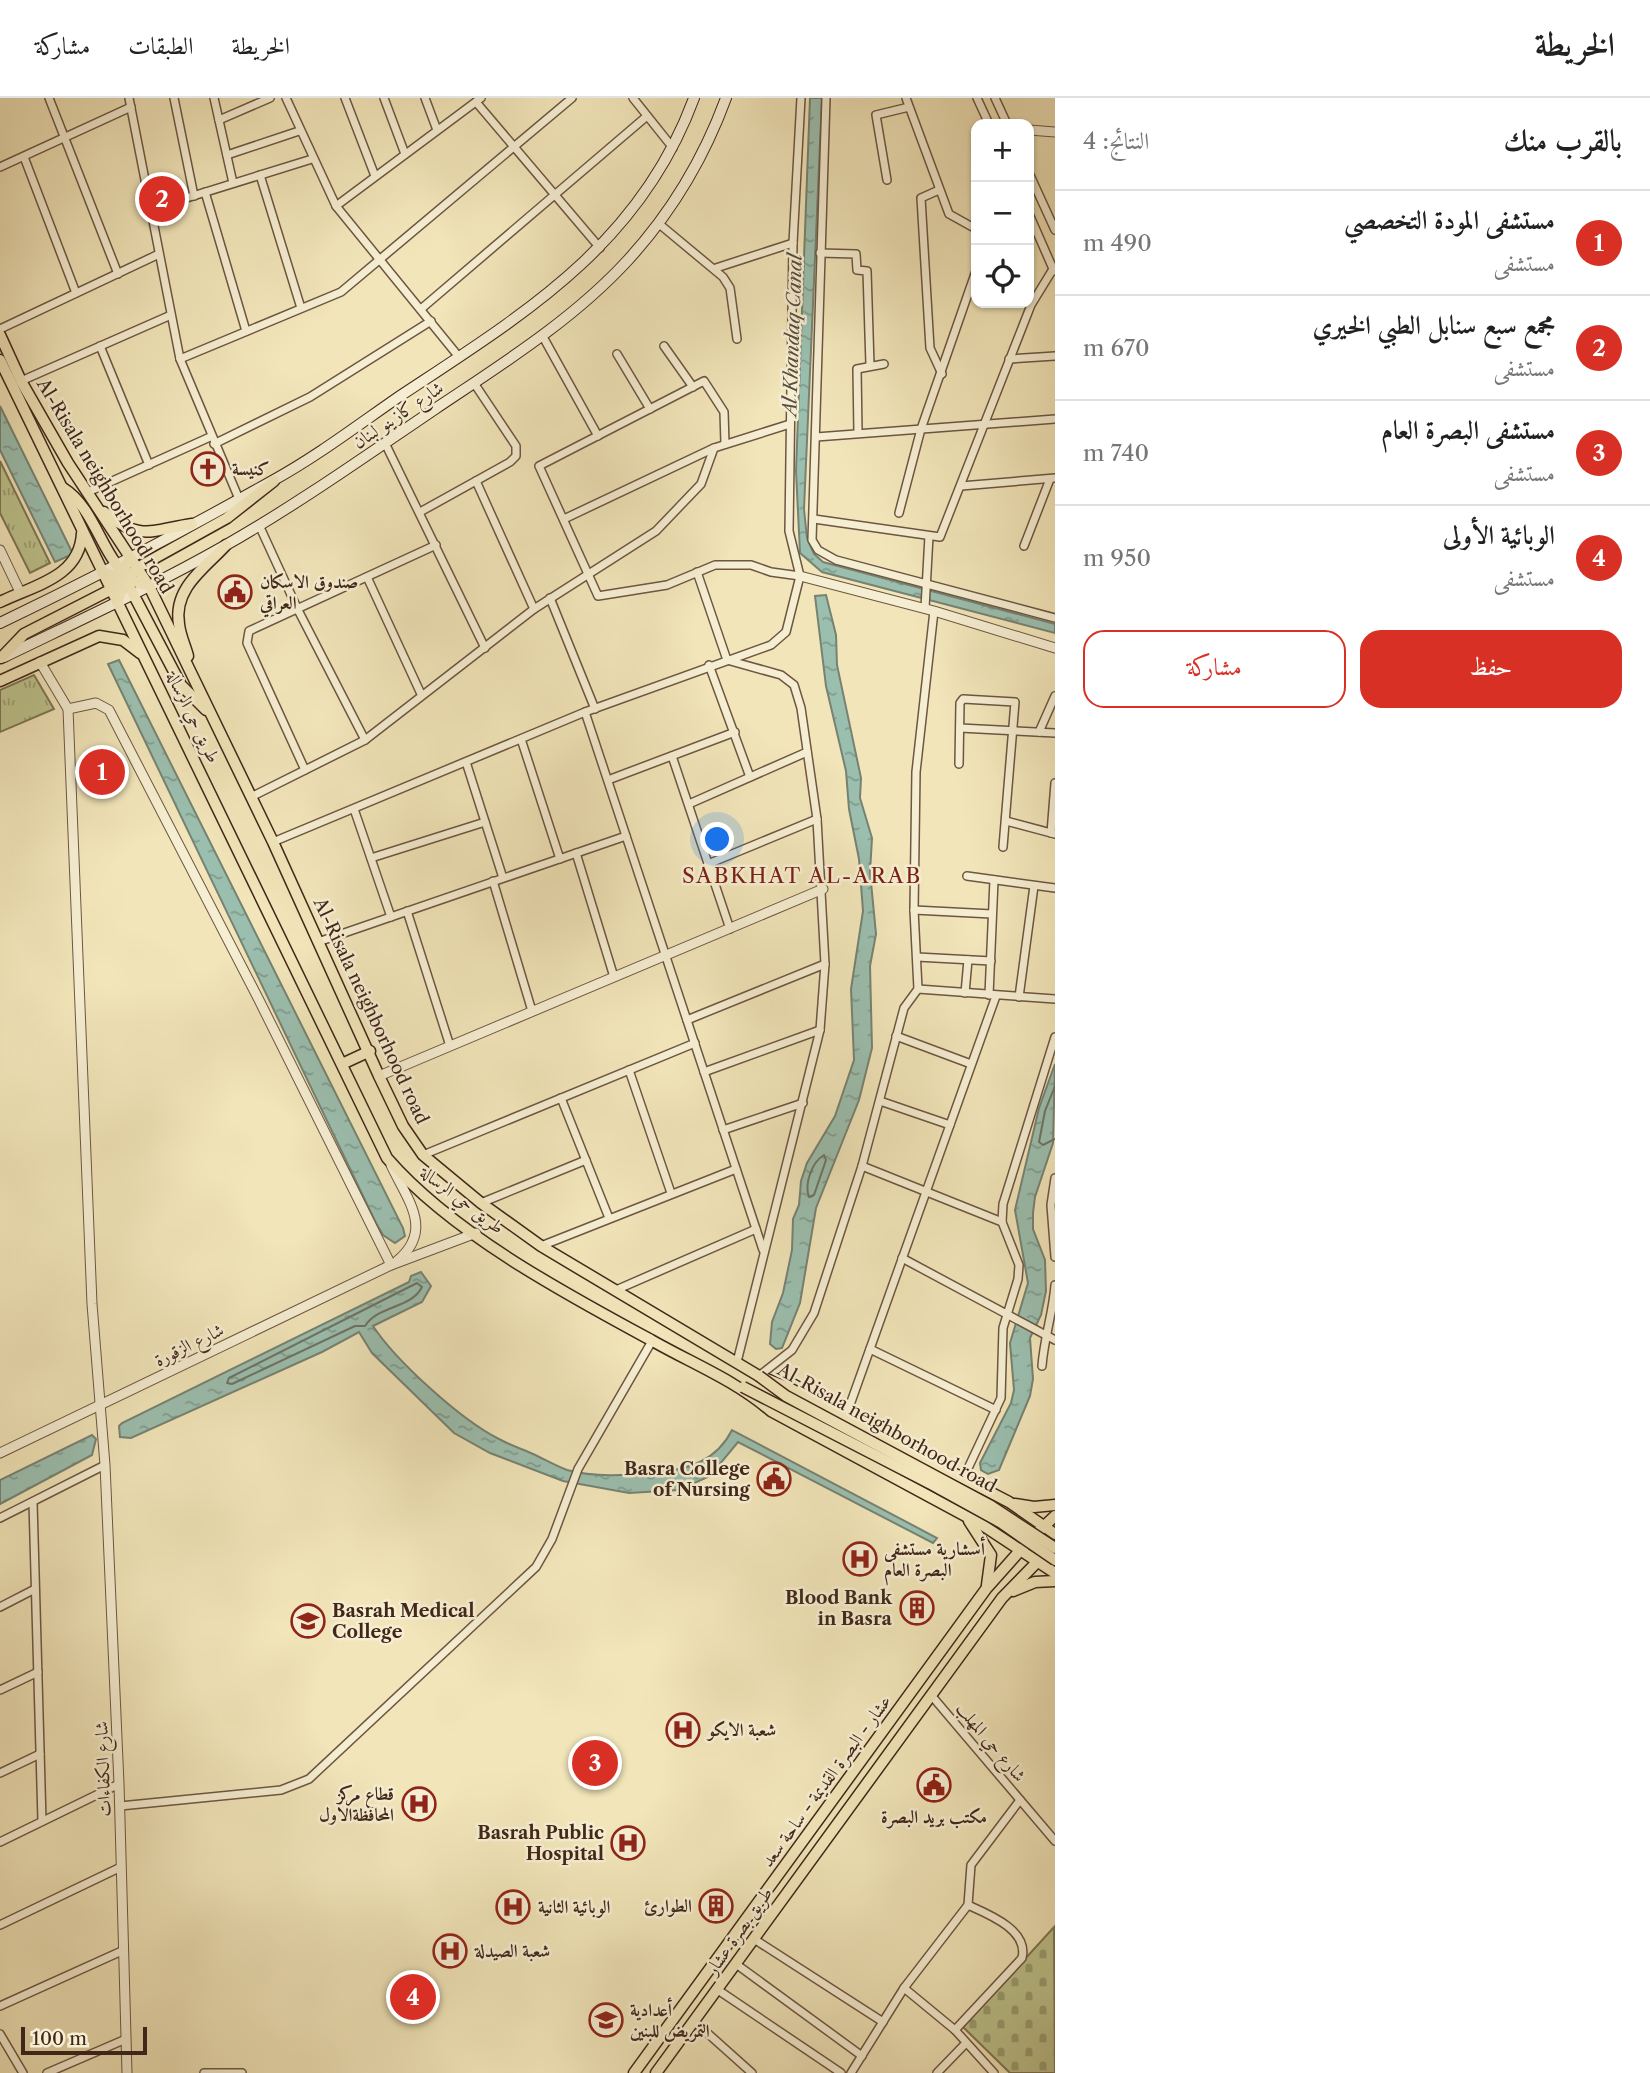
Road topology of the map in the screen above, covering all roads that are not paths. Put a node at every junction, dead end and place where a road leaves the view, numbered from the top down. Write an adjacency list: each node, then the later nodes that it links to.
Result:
1 (49, 98): 32 (street)
2 (129, 98): 21 (street)
3 (174, 98): 47 (street)
4 (214, 98): 27 (street)
5 (270, 98): 27 (street)
6 (286, 98): 30 (street)
7 (345, 98): 41 (street)
8 (384, 98): 35 (street)
9 (425, 98): 28 (street)
10 (464, 98): 22 (street)
11 (572, 98): 33 (street)
12 (633, 98): 24 (street)
13 (695, 98): 34 (main road, شارع كازينو لبنان)
14 (726, 98): 51 (main road, شارع كازينو لبنان)
15 (801, 98): 55 (street)
16 (826, 98): 57 (street)
17 (906, 98): 23 (street)
18 (977, 98): 25 (street)
19 (995, 98): 26 (street)
20 (479, 100): 22 (street); 33 (street)
21 (131, 107): 32 (street); 50 (street)
22 (468, 107): 28 (street)
23 (909, 107): 42 (street); 45 (street)
24 (648, 116): 34 (street); 48 (street)
25 (987, 119)
26 (1005, 119)
27 (219, 120): 36 (street)
28 (437, 130): 35 (street)
29 (1034, 130): 31 (street)
30 (299, 131): 36 (street); 38 (street)
31 (1055, 132)
32 (67, 136): 37 (street); 62 (street)
33 (514, 147): 48 (street); 59 (street)
34 (673, 148): 56 (main road, شارع كازينو لبنان)
35 (405, 154): 41 (street)
36 (227, 156): 44 (street)
37 (24, 157): 39 (street); 64 (street)
38 (312, 159): 40 (street); 49 (street)
39 (0, 167)
40 (260, 175): 44 (street); 66 (street)
41 (375, 176): 49 (street)
42 (887, 180)
43 (1033, 182): 54 (street)
44 (233, 183): 46 (street)
45 (939, 190): 53 (street); 86 (street)
46 (205, 192): 47 (street); 72 (street)
47 (194, 196): 50 (street)
48 (554, 196): 56 (street); 68 (street)
49 (336, 206): 59 (street)
50 (151, 209): 58 (street)
51 (658, 223): 60 (street); 74 (main road, شارع كازينو لبنان)
52 (1034, 225): 61 (street)
53 (971, 226)
54 (1054, 227)
55 (793, 243): 60 (street); 92 (street)
56 (600, 248): 80 (main road, شارع كازينو لبنان)
57 (820, 253): 85 (street); 97 (street)
58 (159, 254): 62 (street); 69 (street)
59 (378, 260): 66 (street); 68 (street)
60 (716, 268): 75 (street)
61 (1054, 271): 65 (street)
62 (118, 274): 64 (street)
63 (971, 286): 86 (street)
64 (76, 293): 71 (street)
65 (1034, 297)
66 (301, 308): 72 (street)
67 (1028, 308): 82 (street)
68 (421, 309): 70 (street)
69 (171, 316): 77 (street); 81 (street)
70 (431, 321): 80 (street); 98 (street)
71 (0, 329)
72 (246, 331): 81 (street)
73 (0, 335): 87 (main road, Al-Risala neighborhood road)
74 (541, 335): 88 (main road, شارع كازينو لبنان); 96 (street)
75 (737, 339)
76 (663, 345): 89 (street)
77 (100, 346): 87 (street); 102 (street)
78 (617, 354): 90 (street)
79 (1055, 356): 82 (street)
80 (458, 357): 104 (main road, شارع كازينو لبنان)
81 (180, 359): 98 (street)
82 (1009, 359): 93 (street)
83 (0, 360): 107 (main road, Al-Risala neighborhood road)
84 (884, 364): 85 (street)
85 (870, 365): 95 (street)
86 (942, 374): 94 (street)
87 (21, 381): 108 (main road, Al-Risala neighborhood road)
88 (474, 383): 99 (main road, شارع كازينو لبنان); 105 (street)
89 (693, 387): 90 (street); 100 (street)
90 (650, 410): 96 (street)
91 (1055, 419): 93 (street)
92 (790, 424): 100 (street); 129 (street)
93 (983, 424): 94 (street); 106 (street)
94 (921, 429): 95 (street); 112 (street)
95 (858, 433): 97 (street)
96 (598, 436): 113 (street)
97 (816, 437): 114 (street)
98 (212, 440): 102 (street); 109 (street)
99 (385, 443): 111 (street); 116 (main road, شارع كازينو لبنان)
100 (725, 444): 101 (street)
101 (714, 448): 113 (street); 127 (street)
102 (149, 465): 108 (street)
103 (1053, 478): 106 (street); 121 (street)
104 (274, 481): 109 (main road, شارع كازينو لبنان); 124 (main road)
105 (476, 481): 111 (street); 140 (street)
106 (961, 486): 118 (street)
107 (63, 488): 117 (main road, Al-Risala neighborhood road); 128 (main road)
108 (88, 492): 110 (main road, Al-Risala neighborhood road)
109 (239, 499): 115 (main road, شارع كازينو لبنان)
110 (94, 503): 115 (main road); 123 (main road, Al-Risala neighborhood road)
111 (420, 512): 120 (street)
112 (899, 513)
113 (565, 519): 127 (street)
114 (814, 519): 118 (street); 131 (street)
115 (192, 524): 123 (main road, شارع كازينو لبنان)
116 (259, 525): 119 (main road, شارع كازينو لبنان); 141 (street)
117 (82, 530): 126 (main road, Al-Risala neighborhood road); 134 (main road)
118 (929, 536): 131 (street)
119 (226, 545): 132 (main road, شارع كازينو لبنان); 151 (main road)
120 (436, 545): 130 (street); 144 (street)
121 (1024, 546)
122 (0, 550): 134 (street)
123 (130, 557): 124 (main road, Al-Risala neighborhood road); 128 (main road)
124 (137, 568): 128 (main road); 132 (main road, Al-Risala neighborhood road)
125 (697, 572): 127 (street); 129 (street); 148 (street)
126 (102, 573): 128 (main road); 133 (main road, Al-Risala neighborhood road); 143 (main road)
127 (589, 574): 136 (street)
128 (123, 575): 132 (main road); 133 (main road); 135 (main road); 138 (main road)
129 (800, 576): 139 (street); 148 (street)
130 (367, 577): 141 (street); 153 (street)
131 (927, 584): 139 (street); 142 (street)
132 (149, 586): 135 (main road, شارع كازينو لبنان); 151 (main road, Al-Risala neighborhood road)
133 (110, 590): 138 (main road, Al-Risala neighborhood road); 147 (main road)
134 (20, 592): 137 (main road)
135 (134, 594): 138 (main road, شارع كازينو لبنان); 157 (main road)
136 (550, 598): 140 (street); 156 (street)
137 (0, 602)
138 (117, 603): 146 (main road, طريق حي الرسالة); 147 (main road, شارع كازينو لبنان)
139 (928, 608): 145 (street); 195 (street)
140 (534, 609): 144 (street)
141 (298, 610): 165 (street); 170 (street)
142 (1055, 618)
143 (0, 623)
144 (485, 648): 153 (street)
145 (1055, 648)
146 (144, 656): 149 (main road); 220 (main road, طريق حي الرسالة)
147 (0, 658)
148 (727, 660): 150 (street); 166 (street)
149 (40, 662): 152 (main road); 155 (street)
150 (709, 665): 156 (street); 161 (street)
151 (190, 673): 157 (main road, Al-Risala neighborhood road)
152 (0, 681)
153 (421, 694): 165 (street)
154 (1055, 696): 162 (street)
155 (68, 709): 248 (street); 260 (street, شارع الكفاءات)
156 (595, 709): 158 (street)
157 (208, 712): 174 (main road, Al-Risala neighborhood road)
158 (585, 712): 164 (street); 172 (street)
159 (960, 727): 160 (street); 160 (street); 169 (street)
160 (1015, 731): 162 (street); 178 (street)
161 (735, 732): 167 (street); 171 (street)
162 (1039, 732): 163 (street)
163 (1055, 733)
164 (521, 739): 168 (street); 186 (street)
165 (365, 740): 170 (street)
166 (807, 752): 171 (street); 177 (street)
167 (673, 756): 172 (street); 175 (street)
168 (466, 762): 176 (street); 179 (street)
169 (959, 764)
170 (305, 769): 174 (street)
171 (750, 777): 175 (street)
172 (608, 780): 181 (street)
173 (1055, 783): 180 (street)
174 (251, 797): 182 (main road, Al-Risala neighborhood road)
175 (689, 804): 187 (street)
176 (354, 809): 182 (street); 185 (street)
177 (817, 819): 187 (street); 194 (street)
178 (1006, 821): 180 (street); 183 (street)
179 (485, 822): 185 (street); 189 (street)
180 (1053, 833)
181 (626, 836): 184 (street); 201 (street)
182 (273, 842): 200 (main road, Al-Risala neighborhood road)
183 (1003, 847)
184 (576, 853): 186 (street); 206 (street)
185 (371, 858): 198 (street)
186 (560, 859): 189 (street)
187 (708, 864): 199 (street)
188 (967, 876): 190 (street)
189 (503, 878): 191 (street)
190 (994, 880): 192 (street); 197 (street)
191 (493, 881): 196 (street); 212 (street)
192 (1034, 886): 193 (street); 210 (street)
193 (1055, 888)
194 (823, 890): 199 (street); 205 (street)
195 (914, 910): 197 (street); 202 (street)
196 (407, 911): 198 (street); 218 (street)
197 (992, 914): 204 (street)
198 (391, 916): 200 (street)
199 (730, 929): 201 (street)
200 (318, 942): 219 (main road, Al-Risala neighborhood road)
201 (666, 956): 206 (street); 213 (street)
202 (917, 957): 203 (street); 207 (street)
203 (968, 960): 204 (street); 208 (street)
204 (991, 961): 209 (street)
205 (825, 964): 213 (street); 214 (street)
206 (614, 977): 212 (street)
207 (918, 989): 208 (street); 215 (street)
208 (965, 993): 209 (street)
209 (993, 995): 210 (street); 221 (street)
210 (1019, 997): 211 (street)
211 (1055, 999)
212 (532, 1012): 218 (street)
213 (687, 1020): 217 (street)
214 (820, 1030): 223 (street); 227 (street)
215 (896, 1036): 221 (street); 226 (street)
216 (1055, 1037): 241 (street)
217 (695, 1044): 222 (street); 223 (street)
218 (450, 1046): 224 (street)
219 (370, 1051): 220 (main road); 224 (main road, Al-Risala neighborhood road)
220 (342, 1064): 231 (main road, طريق حي الرسالة)
221 (971, 1064): 228 (street)
222 (629, 1070): 225 (street); 237 (street)
223 (704, 1072): 229 (street)
224 (379, 1076): 230 (main road, Al-Risala neighborhood road)
225 (561, 1097): 230 (street); 232 (street)
226 (880, 1101): 228 (street); 233 (street)
227 (803, 1103): 229 (street); 245 (street)
228 (950, 1125): 236 (street)
229 (723, 1130): 234 (street)
230 (423, 1155): 238 (main road, Al-Risala neighborhood road)
231 (387, 1158): 243 (main road, طريق حي الرسالة); 248 (street, شارع الزقورة)
232 (586, 1160): 238 (street); 240 (street)
233 (862, 1166): 236 (street); 258 (street)
234 (736, 1169): 237 (street); 242 (street)
235 (1055, 1178): 239 (street)
236 (926, 1192): 241 (street); 247 (street)
237 (671, 1193): 240 (street)
238 (481, 1203): 244 (main road, Al-Risala neighborhood road)
239 (1054, 1216): 246 (street)
240 (609, 1218): 244 (street)
241 (1002, 1222): 251 (street)
242 (756, 1229): 245 (street); 250 (street)
243 (476, 1233): 248 (street, شارع الزقورة); 254 (main road, طريق حي الرسالة)
244 (541, 1246): 250 (main road, Al-Risala neighborhood road)
245 (763, 1250): 256 (street)
246 (1055, 1257)
247 (902, 1258): 251 (street); 255 (street)
248 (391, 1265): 260 (street, شارع الزقورة)
249 (1055, 1285): 252 (street)
250 (615, 1291): 256 (main road, Al-Risala neighborhood road)
251 (1006, 1313): 252 (street); 261 (street)
252 (1042, 1333): 253 (street); 257 (street)
253 (1055, 1340)
254 (652, 1341): 259 (main road, طريق حي الرسالة); 291 (street)
255 (870, 1349): 261 (street); 262 (street)
256 (737, 1362): 258 (main road, Al-Risala neighborhood road)
257 (1042, 1366)
258 (759, 1376): 262 (main road); 274 (main road, Al-Risala neighborhood road, bridge)
259 (743, 1387): 269 (main road, طريق حي الرسالة); 276 (main road, Al-Risala neighborhood road, bridge)
260 (100, 1405): 263 (street, شارع الزقورة); 264 (street, شارع الكفاءات)
261 (996, 1410): 265 (street)
262 (846, 1416): 265 (main road)
263 (0, 1453)
264 (105, 1465): 266 (street); 289 (street, شارع الكفاءات)
265 (963, 1479): 267 (main road)
266 (33, 1502): 271 (street); 280 (street)
267 (1009, 1502): 268 (main road); 272 (main road)
268 (1055, 1505)
269 (965, 1516): 275 (main road, طريق حي الرسالة); 281 (main road)
270 (1055, 1516): 272 (main road, عشار - البصرة القديمة - ساحة سعد)
271 (0, 1518)
272 (1044, 1527): 273 (main road); 275 (main road, عشار - البصرة القديمة - ساحة سعد)
273 (1055, 1534)
274 (1055, 1546): 277 (main road, طريق بصرة عشار)
275 (1020, 1549): 277 (main road, طريق حي الرسالة); 281 (main road, عشار - البصرة القديمة - ساحة سعد)
276 (1055, 1560)
277 (1038, 1561): 278 (main road, طريق حي الرسالة); 282 (main road, طريق بصرة عشار)
278 (1055, 1573)
279 (1055, 1581): 282 (main road)
280 (35, 1589): 283 (street); 284 (street)
281 (986, 1589): 316 (main road, عشار - البصرة القديمة - ساحة سعد)
282 (1002, 1598): 286 (main road, طريق بصرة عشار)
283 (0, 1607)
284 (38, 1672): 285 (street); 287 (street)
285 (0, 1690)
286 (931, 1695): 290 (street, شارع حي المهلب); 298 (main road, طريق بصرة عشار)
287 (40, 1754): 288 (street); 292 (street)
288 (0, 1773)
289 (119, 1784): 291 (street, شارع الكفاءات); 292 (street)
290 (1020, 1801): 293 (street, شارع حي المهلب); 296 (street)
291 (120, 1806): 295 (street, شارع الكفاءات)
292 (42, 1821): 294 (street)
293 (1055, 1841)
294 (0, 1842)
295 (121, 1867): 297 (street); 299 (street, شارع الكفاءات)
296 (968, 1905): 301 (street); 306 (street)
297 (0, 1925)
298 (754, 1939): 300 (main road, طريق بصرة عشار); 305 (street)
299 (124, 1950): 303 (street); 308 (street, شارع الكفاءات)
300 (736, 1964): 302 (main road, طريق بصرة عشار); 310 (street)
301 (904, 1988): 305 (street); 306 (street)
302 (718, 1990): 304 (main road, طريق بصرة عشار); 319 (street)
303 (0, 2006)
304 (695, 2022): 317 (main road, طريق بصرة عشار); 318 (street)
305 (883, 2022): 310 (street)
306 (955, 2031): 309 (street)
307 (0, 2034): 311 (street)
308 (126, 2039): 312 (street); 313 (street, شارع الكفاءات)
309 (966, 2043): 321 (street); 322 (street)
310 (862, 2056): 320 (street)
311 (23, 2073)
312 (47, 2073)
313 (127, 2073)
314 (204, 2073): 315 (street)
315 (242, 2073)
316 (634, 2073)
317 (656, 2073)
318 (752, 2073)
319 (841, 2073)
320 (851, 2073)
321 (937, 2073)
322 (994, 2073)

